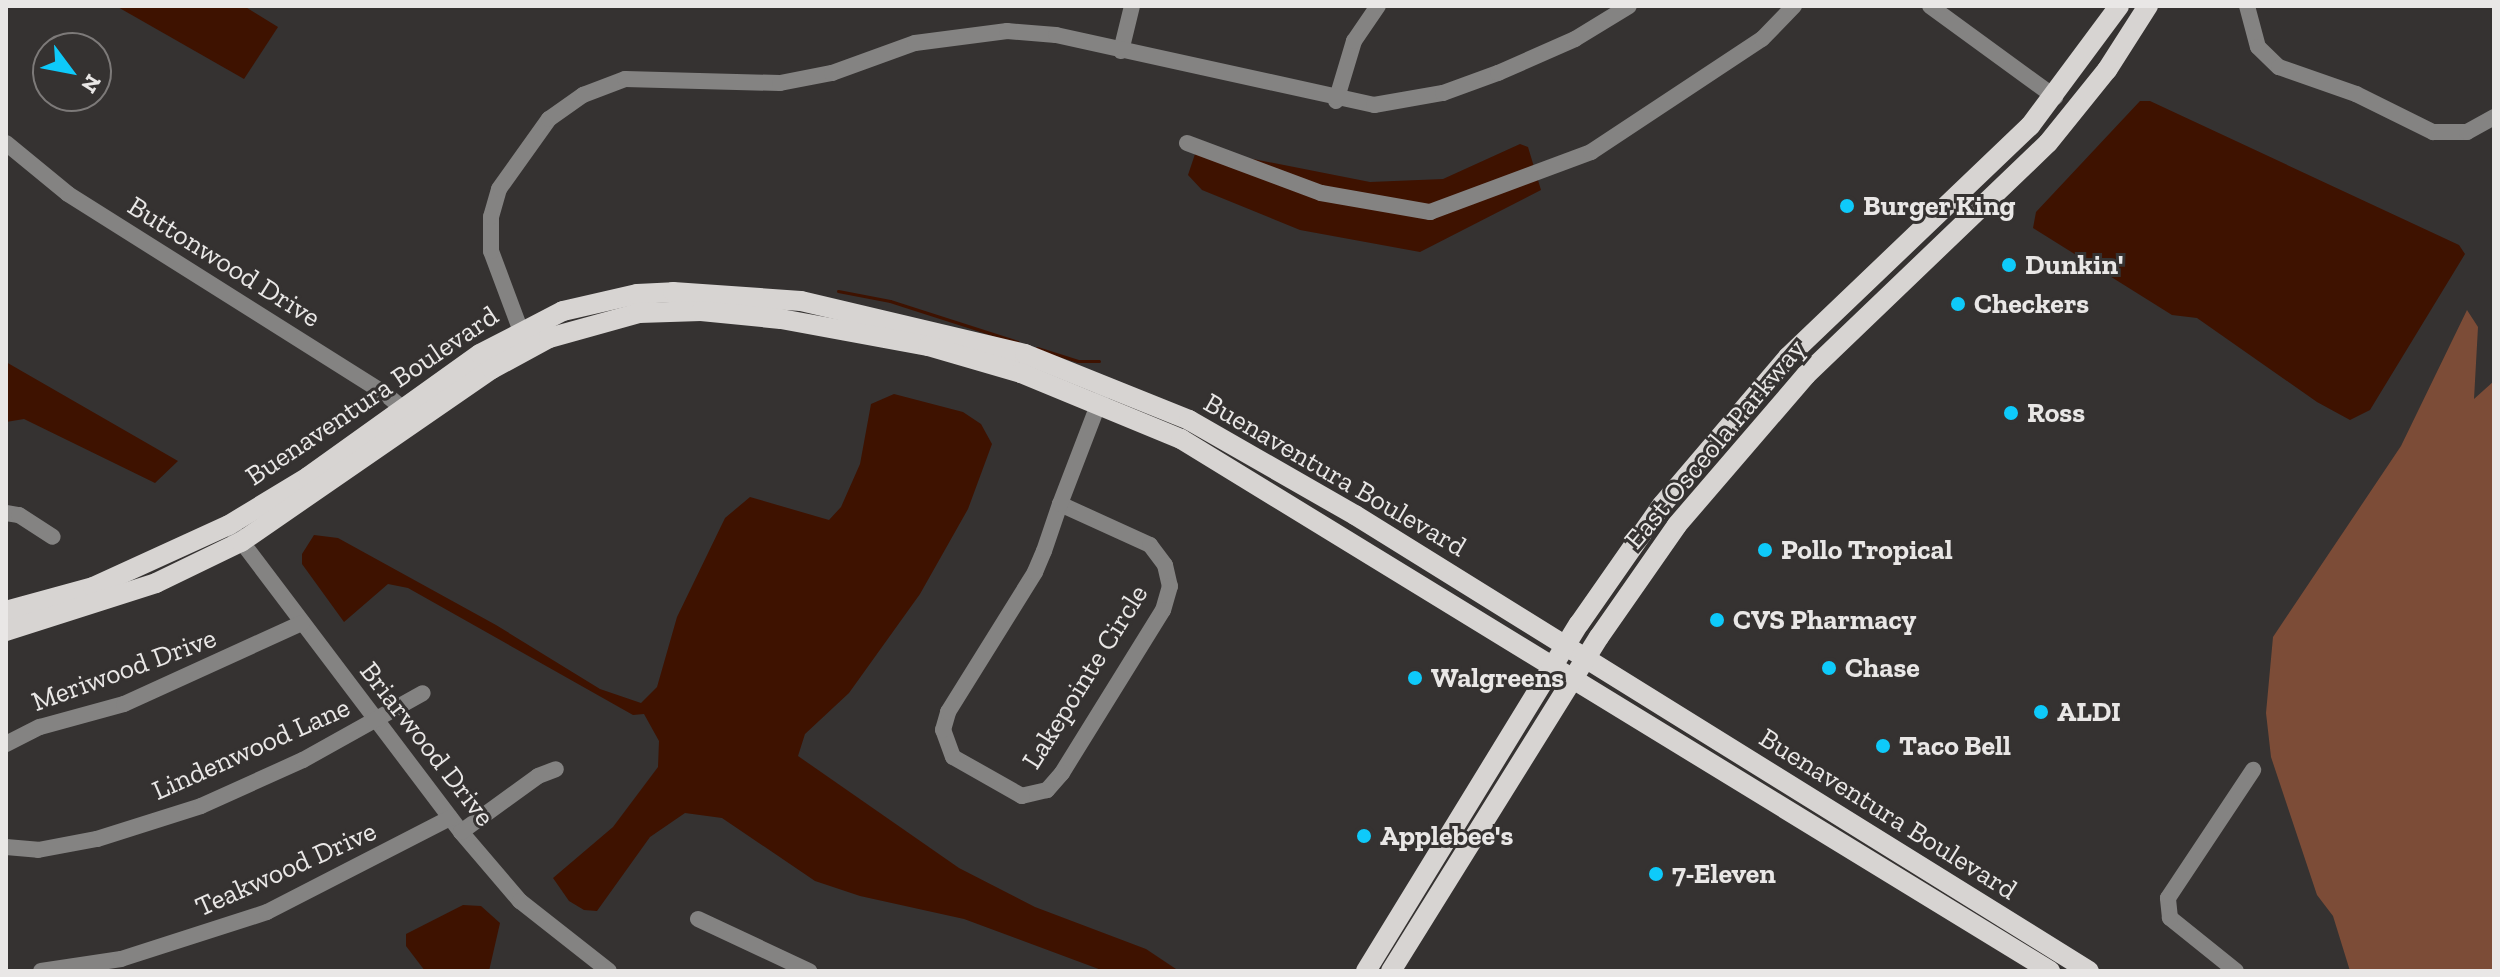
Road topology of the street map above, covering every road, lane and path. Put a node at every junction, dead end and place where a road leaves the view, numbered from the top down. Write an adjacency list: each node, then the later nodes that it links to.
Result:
1 (1132, 6): 9 (street)
2 (1378, 6): 11 (street)
3 (1629, 6): 11 (street)
4 (1794, 6): 14 (street)
5 (1930, 6): 10 (street)
6 (2119, 6): 10 (main road, East Osceola Parkway)
7 (2148, 6): 16 (main road, East Osceola Parkway)
8 (2247, 6): 12 (street)
9 (1121, 51): 11 (street); 17 (street)
10 (2055, 97): 15 (main road, East Osceola Parkway)
11 (1336, 101)
12 (2494, 117)
13 (6, 143): 19 (street, Buttonwood Drive)
14 (1187, 143)
15 (1850, 298): 16 (street); 29 (main road, East Osceola Parkway)
16 (1866, 316): 30 (main road, East Osceola Parkway)
17 (524, 338): 18 (main road, Buenaventura Boulevard); 19 (main road, Buenaventura Boulevard)
18 (1102, 393): 20 (street, Lakepointe Circle); 22 (main road, Buenaventura Boulevard); 24 (main road, Buenaventura Boulevard)
19 (410, 415): 23 (main road, Buenaventura Boulevard)
20 (1060, 504): 20 (street, Lakepointe Circle)
21 (6, 513): 25 (street)
22 (1355, 515): 24 (street); 29 (main road, Buenaventura Boulevard)
23 (235, 534): 26 (main road, Buenaventura Boulevard); 27 (street, Briarwood Drive); 28 (main road, Buenaventura Boulevard)
24 (1339, 535): 31 (main road, Buenaventura Boulevard)
25 (53, 537)
26 (6, 611)
27 (302, 623): 34 (street, Briarwood Drive); 35 (street, Meriwood Drive)
28 (6, 631)
29 (1566, 646): 30 (main road, Buenaventura Boulevard); 31 (main road, East Osceola Parkway)
30 (1586, 659): 32 (main road, East Osceola Parkway); 41 (main road, Buenaventura Boulevard)
31 (1553, 669): 32 (main road, Buenaventura Boulevard); 44 (main road, East Osceola Parkway)
32 (1572, 681): 42 (main road, Buenaventura Boulevard); 48 (main road, East Osceola Parkway)
33 (423, 693): 34 (street, Lindenwood Lane)
34 (376, 721): 38 (street, Briarwood Drive); 40 (street, Lindenwood Lane)
35 (6, 744)
36 (556, 769): 39 (street)
37 (2253, 770): 54 (street)
38 (450, 818): 39 (street, Briarwood Drive); 46 (street, Teakwood Drive)
39 (461, 832): 47 (street, Briarwood Drive)
40 (6, 847)
41 (1912, 862): 42 (street); 45 (main road, Buenaventura Boulevard)
42 (1899, 880): 45 (main road, Buenaventura Boulevard)
43 (698, 919): 51 (street)
44 (1384, 944): 48 (street); 52 (main road, East Osceola Parkway)
45 (2051, 963): 53 (main road)
46 (123, 965): 49 (street, Teakwood Drive)
47 (589, 966): 50 (street, Briarwood Drive)
48 (1394, 966)
49 (41, 971)
50 (609, 971)
51 (809, 971)
52 (1366, 971)
53 (2089, 971)
54 (2236, 971)

